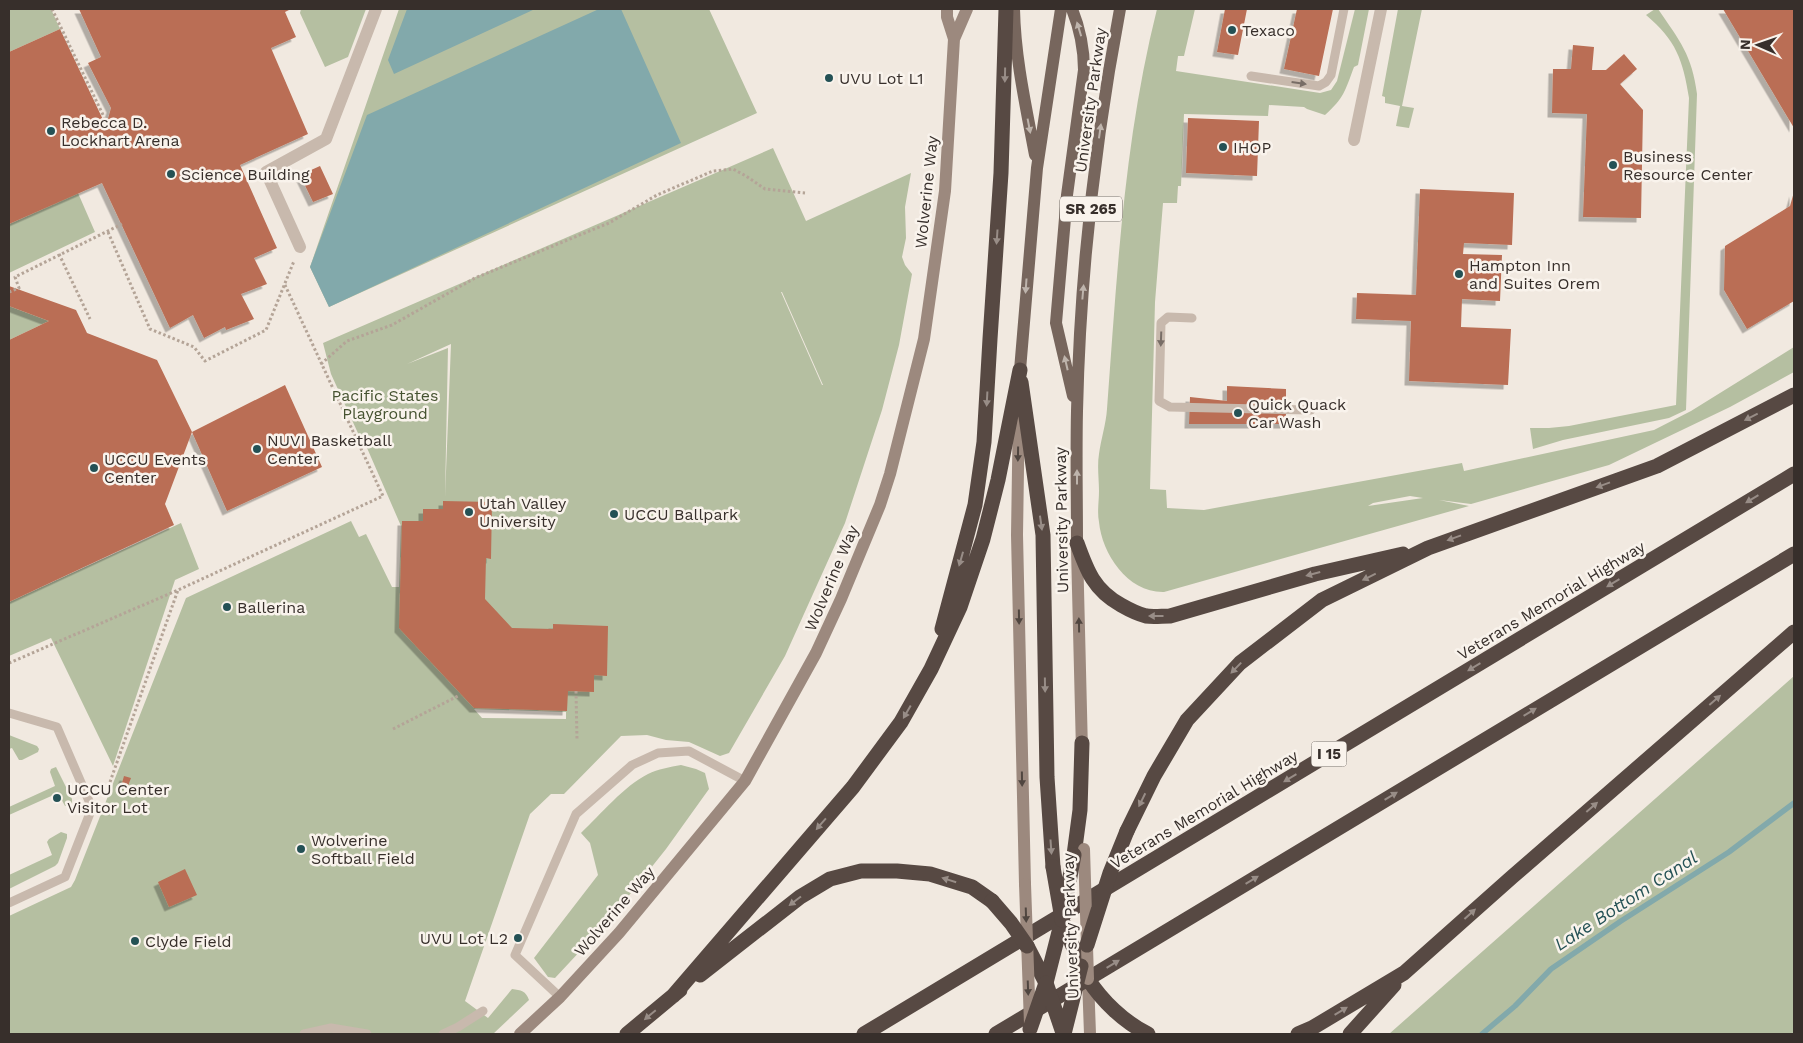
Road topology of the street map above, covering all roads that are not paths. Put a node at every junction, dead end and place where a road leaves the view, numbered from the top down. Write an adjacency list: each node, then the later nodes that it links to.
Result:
1 (376, 9): 15 (street)
2 (947, 9): 11 (main road, Wolverine Way)
3 (967, 9): 11 (main road, Wolverine Way)
4 (1006, 9): 26 (highway, one-way to 26)
5 (1014, 9): 14 (main road, one-way to 14)
6 (1061, 9): 14 (main road)
7 (1072, 9): 20 (main road, one-way to 7)
8 (1120, 9): 20 (main road, University Parkway / SR 265, one-way to 8)
9 (1344, 9): 12 (lane, one-way to 9)
10 (1382, 9): 13 (street)
11 (954, 39): 29 (main road, Wolverine Way)
12 (1251, 76)
13 (1354, 140)
14 (1037, 168): 17 (main road, one-way to 17)
15 (300, 247)
16 (1192, 318): 19 (lane, one-way to 19)
17 (1020, 370): 26 (highway); 32 (highway, one-way to 32, bridge); 34 (main road, one-way to 34, bridge)
18 (1794, 395): 23 (highway, one-way to 23)
19 (1311, 410)
20 (1077, 411): 22 (main road, University Parkway / SR 265, one-way to 20)
21 (1794, 474): 47 (highway, Veterans Memorial Highway / I 15, one-way to 47)
22 (1077, 543): 23 (highway, one-way to 22); 28 (main road, University Parkway / SR 265, one-way to 22)
23 (1428, 548): 33 (highway, one-way to 33, bridge)
24 (1794, 554): 48 (highway, one-way to 24)
25 (1794, 632): 36 (highway, one-way to 25)
26 (931, 669): 38 (highway, one-way to 38)
27 (9, 713): 31 (lane)
28 (1082, 743): 30 (highway)
29 (744, 780): 39 (main road, Wolverine Way); 39 (lane)
30 (1079, 852): 32 (highway, bridge); 33 (main road, University Parkway, bridge)
31 (9, 903)
32 (1062, 920): 35 (highway); 37 (highway)
33 (1087, 945): 35 (highway, bridge)
34 (1027, 946): 37 (highway); 38 (highway, one-way to 38, bridge); 41 (main road, one-way to 41, bridge)
35 (1085, 972): 49 (highway, bridge); 50 (main road, University Parkway); 51 (highway)
36 (1404, 973): 52 (highway, one-way to 36); 53 (highway)
37 (1046, 982): 41 (highway, bridge); 49 (highway, bridge)
38 (673, 996): 46 (highway, one-way to 46)
39 (560, 997): 45 (main road, Wolverine Way)
40 (483, 1011): 44 (lane)
41 (1029, 1033)
42 (304, 1034): 43 (lane)
43 (367, 1034)
44 (443, 1034)
45 (520, 1034)
46 (627, 1034)
47 (864, 1034)
48 (996, 1034)
49 (1064, 1034)
50 (1090, 1034)
51 (1148, 1034)
52 (1298, 1034)
53 (1350, 1034)

